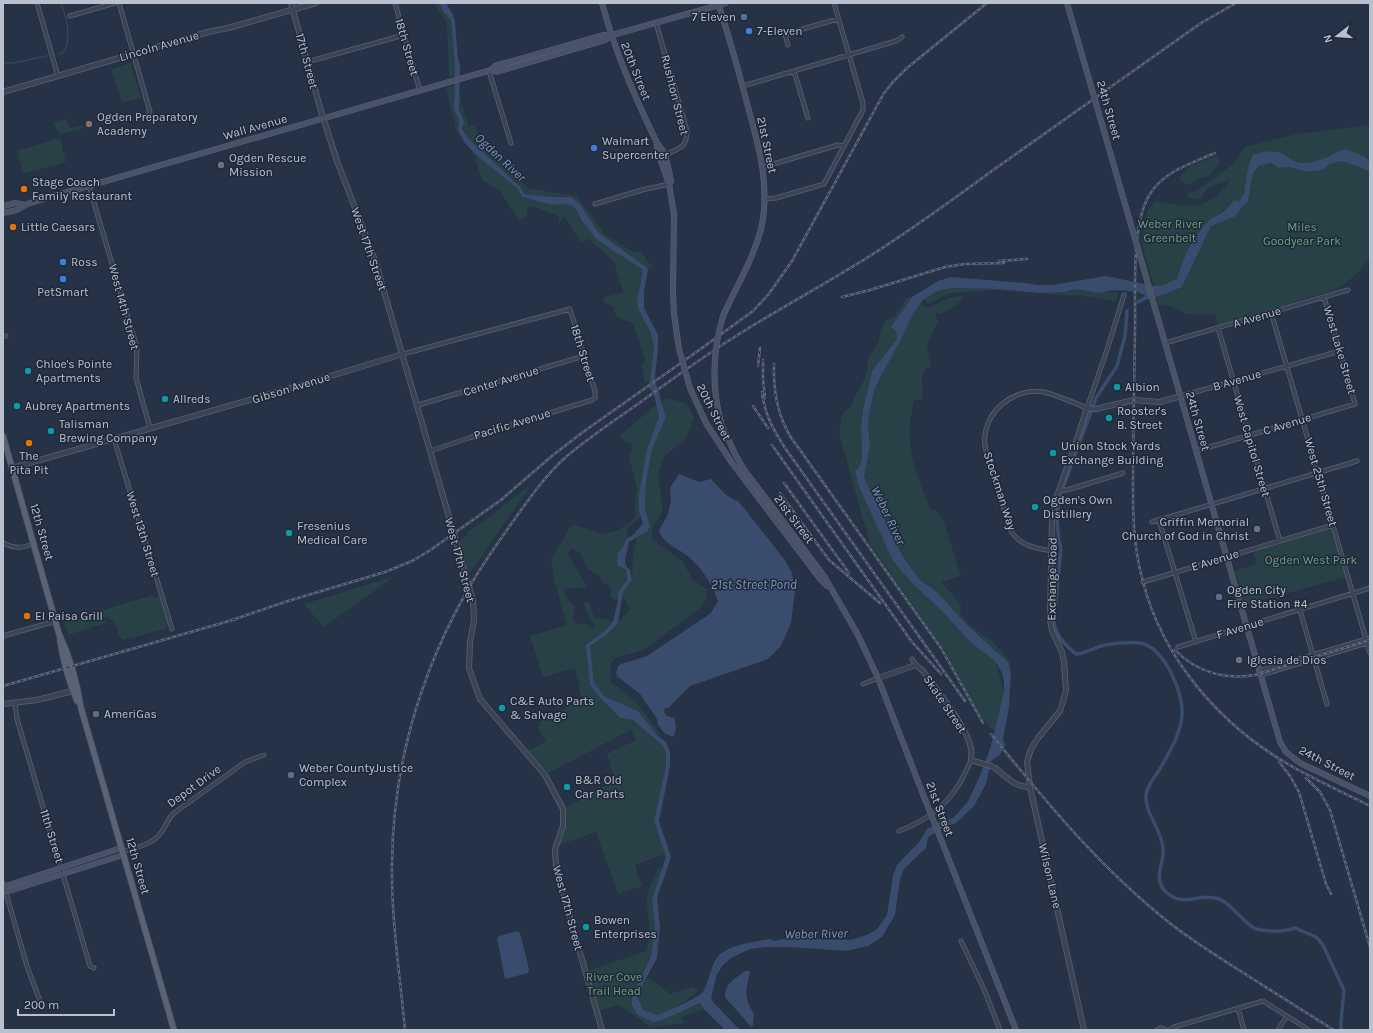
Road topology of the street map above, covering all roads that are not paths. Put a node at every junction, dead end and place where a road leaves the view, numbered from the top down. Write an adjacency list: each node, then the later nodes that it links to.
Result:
1 (37, 3): 25 (street)
2 (115, 3): 13 (street)
3 (119, 3): 20 (street)
4 (291, 3): 12 (street, 17th Street)
5 (316, 3): 12 (street, Lincoln Avenue)
6 (395, 3): 16 (street, 18th Street)
7 (602, 3): 17 (main road, 20th Street)
8 (726, 3): 11 (main road, Wall Avenue)
9 (834, 3): 14 (street)
10 (1067, 3): 50 (main road, 24th Street, bridge)
11 (718, 4): 15 (main road, Wall Avenue); 26 (main road, 21st Street)
12 (293, 9): 20 (street, Lincoln Avenue); 22 (street, 17th Street)
13 (70, 16)
14 (838, 18): 19 (street); 21 (street)
15 (656, 23): 17 (main road, Wall Avenue); 35 (street, Rushton Street)
16 (404, 35): 22 (street); 27 (street, 18th Street)
17 (611, 36): 23 (main road, Wall Avenue); 33 (main road, 20th Street)
18 (902, 37): 21 (street)
19 (788, 45)
20 (133, 54): 25 (street, Lincoln Avenue); 29 (street)
21 (849, 55): 24 (street); 34 (street)
22 (307, 62): 30 (street, 17th Street)
23 (490, 71): 27 (main road, Wall Avenue); 32 (street)
24 (794, 71): 26 (street); 31 (street)
25 (58, 76): 28 (street, Lincoln Avenue)
26 (742, 86): 36 (main road, 21st Street)
27 (420, 91): 30 (main road, Wall Avenue)
28 (3, 92)
29 (148, 115)
30 (324, 118): 38 (main road, Wall Avenue); 52 (street, West 17th Street)
31 (808, 118)
32 (511, 143)
33 (657, 143): 35 (main road, 20th Street); 37 (main road, 20th Street)
34 (844, 146): 36 (street); 39 (street)
35 (664, 155): 37 (main road, 20th Street)
36 (763, 167): 39 (main road, 21st Street)
37 (669, 184): 40 (street); 86 (main road, 20th Street, bridge)
38 (90, 186): 41 (main road, Wall Avenue); 62 (street, West 14th Street)
39 (764, 199): 86 (main road, 21st Street, bridge)
40 (595, 204)
41 (25, 205): 42 (main road, Wall Avenue); 43 (main road, Wall Avenue)
42 (3, 206)
43 (3, 213)
44 (1348, 290): 46 (street, A Avenue)
45 (1124, 295): 60 (street, Exchange Road)
46 (1324, 297): 48 (street, A Avenue); 51 (street, West Lake Street)
47 (570, 309): 52 (street, Gibson Avenue); 53 (street, 18th Street)
48 (1271, 312): 49 (street, A Avenue); 54 (street, West 25th Street)
49 (1218, 328): 50 (street, A Avenue); 55 (street, West Capitol Street)
50 (1165, 343): 56 (main road, 24th Street)
51 (1340, 351): 54 (street, B Avenue); 58 (street, West Lake Street)
52 (403, 354): 59 (street, West 17th Street); 62 (street, Gibson Avenue)
53 (584, 356): 57 (street, 18th Street); 59 (street, Center Avenue)
54 (1287, 366): 55 (street, B Avenue); 61 (street, West 25th Street)
55 (1234, 381): 56 (street, B Avenue); 63 (street, West Capitol Street)
56 (1181, 396): 60 (street, B Avenue); 67 (main road, 24th Street)
57 (595, 398): 66 (street, Pacific Avenue)
58 (1355, 404): 61 (street, C Avenue)
59 (418, 405): 66 (street, West 17th Street)
60 (1088, 408): 73 (street, Exchange Road); 81 (street, Stockman Way)
61 (1303, 419): 63 (street, C Avenue); 71 (street, West 25th Street)
62 (150, 428): 65 (street, Gibson Avenue)
63 (1249, 435): 67 (street, C Avenue); 72 (street, West Capitol Street)
64 (3, 436): 69 (main road, 12th Street)
65 (114, 439): 69 (street, Gibson Avenue); 91 (street, West 13th Street)
66 (430, 451): 125 (street, West 17th Street)
67 (1196, 451): 74 (main road, 24th Street)
68 (1357, 461): 71 (street)
69 (12, 468): 80 (main road, 12th Street)
70 (1123, 473): 73 (street)
71 (1318, 473): 72 (street); 77 (street, West 25th Street)
72 (1265, 488): 74 (street); 78 (street, West Capitol Street)
73 (1059, 490): 81 (street, Exchange Road)
74 (1212, 504): 75 (street); 82 (main road, 24th Street)
75 (1159, 520): 76 (street); 83 (street)
76 (1152, 522)
77 (1333, 525): 78 (street, E Avenue); 87 (street, West 25th Street)
78 (1280, 541): 82 (street, E Avenue)
79 (3, 543): 80 (street)
80 (34, 544): 89 (main road, 12th Street)
81 (1052, 551): 111 (street, Exchange Road)
82 (1227, 557): 83 (street, E Avenue); 90 (main road, 24th Street)
83 (1175, 572): 84 (street, E Avenue); 95 (street)
84 (1143, 582)
85 (1370, 588): 87 (street, F Avenue)
86 (831, 590): 102 (main road, 21st Street)
87 (1353, 593): 88 (street, F Avenue); 94 (street, West 25th Street)
88 (1300, 610): 90 (street, F Avenue); 98 (street)
89 (56, 621): 92 (main road, 12th Street); 93 (street)
90 (1247, 626): 95 (street, F Avenue); 101 (main road, 24th Street)
91 (172, 629)
92 (59, 634): 104 (main road, 12th Street); 108 (main road, 12th Street)
93 (3, 636)
94 (1368, 640): 97 (street, West 25th Street); 98 (street)
95 (1196, 642): 96 (street, F Avenue)
96 (1178, 647)
97 (1370, 653)
98 (1314, 657): 101 (street); 107 (street)
99 (912, 660): 100 (street, Skate Street)
100 (916, 665): 102 (street, Skate Street); 110 (street, Skate Street)
101 (1260, 673): 112 (main road, 24th Street)
102 (878, 678): 103 (street, Skate Street); 127 (main road, 21st Street, bridge)
103 (863, 684)
104 (73, 691): 105 (street); 108 (main road, 12th Street)
105 (15, 702): 106 (street); 115 (street, 11th Street)
106 (3, 704)
107 (1327, 704)
108 (81, 708): 114 (main road, 12th Street)
109 (264, 755): 114 (street, Depot Drive)
110 (971, 760): 111 (street); 113 (street)
111 (1030, 787): 128 (street, Wilson Lane)
112 (1370, 796)
113 (899, 831)
114 (122, 852): 115 (main road, Depot Drive); 116 (main road, Depot Drive); 124 (main road, 12th Street)
115 (61, 868): 116 (street, 11th Street); 117 (main road, Depot Drive)
116 (63, 874): 118 (main road, Depot Drive); 120 (street, 11th Street)
117 (3, 885): 118 (street)
118 (4, 893): 121 (street)
119 (961, 941): 126 (street)
120 (94, 968)
121 (40, 1001)
122 (1238, 1008): 123 (street); 131 (street); 132 (street)
123 (1287, 1016): 133 (street); 134 (street)
124 (174, 1030)
125 (602, 1030)
126 (1000, 1030)
127 (1016, 1030)
128 (1084, 1030)
129 (1157, 1030): 130 (street)
130 (1166, 1030)
131 (1170, 1030)
132 (1244, 1030)
133 (1278, 1030)
134 (1309, 1030)

